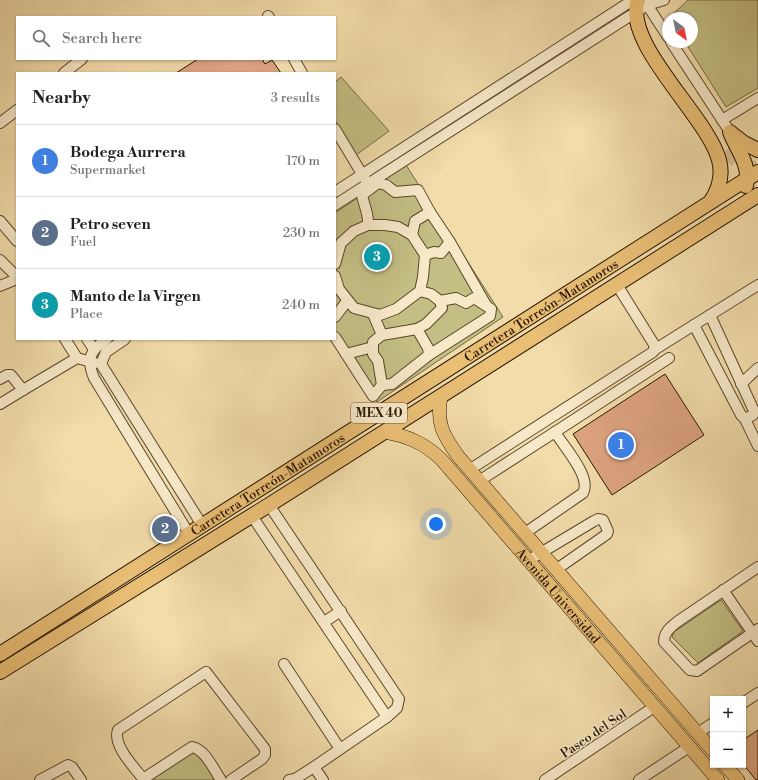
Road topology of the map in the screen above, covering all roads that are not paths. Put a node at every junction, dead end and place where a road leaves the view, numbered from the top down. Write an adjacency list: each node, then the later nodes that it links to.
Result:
1 (664, 0): 2 (street)
2 (640, 4): 3 (street); 9 (street); 10 (street); 18 (highway); 25 (highway)
3 (662, 30)
4 (675, 48): 13 (street)
5 (81, 60): 7 (street)
6 (295, 60): 8 (street)
7 (65, 72)
8 (301, 72)
9 (505, 82): 10 (street); 19 (street)
10 (511, 91): 21 (street)
11 (758, 98): 13 (street)
12 (16, 111): 14 (street)
13 (722, 120): 16 (street)
14 (0, 123)
15 (336, 131): 19 (street)
16 (730, 132): 17 (highway); 20 (highway)
17 (758, 150)
18 (726, 151)
19 (362, 175): 21 (street); 22 (street)
20 (753, 176): 25 (highway, Carretera Torreón-Matamoros / MEX 40); 38 (highway)
21 (368, 184): 26 (street)
22 (336, 191)
23 (362, 195): 27 (street); 28 (street); 30 (street)
24 (758, 195): 38 (highway, MEX 40)
25 (711, 201): 87 (highway, Carretera Torreón-Matamoros / MEX 40)
26 (336, 204)
27 (336, 212)
28 (430, 212): 31 (street); 34 (street)
29 (0, 221): 32 (street)
30 (368, 225): 31 (street); 33 (street)
31 (412, 235): 35 (street)
32 (16, 240)
33 (338, 242): 36 (street)
34 (450, 242): 35 (street); 48 (street)
35 (425, 255): 45 (street)
36 (336, 257)
37 (0, 260): 39 (street)
38 (654, 262): 43 (highway, MEX 40)
39 (16, 277)
40 (16, 278): 42 (street)
41 (336, 279): 47 (street)
42 (2, 282)
43 (617, 285): 62 (street); 74 (highway, MEX 40)
44 (758, 285): 50 (street)
45 (420, 291): 46 (street); 49 (street)
46 (440, 300): 48 (street); 53 (street)
47 (347, 301): 49 (street); 51 (street)
48 (486, 305): 64 (street)
49 (373, 314): 54 (street)
50 (710, 315): 52 (street); 71 (street)
51 (336, 316)
52 (694, 325): 62 (street); 77 (street)
53 (416, 329): 54 (street); 64 (street)
54 (382, 336): 60 (street)
55 (336, 339): 63 (street)
56 (67, 340): 65 (street)
57 (88, 340): 61 (street)
58 (106, 340): 61 (street)
59 (124, 340): 68 (street)
60 (373, 347): 63 (street); 72 (street)
61 (94, 348): 67 (street)
62 (654, 350): 81 (street)
63 (346, 354): 72 (street)
64 (429, 355): 72 (street)
65 (77, 358): 67 (street); 73 (street)
66 (669, 358): 79 (street)
67 (90, 361): 68 (street); 89 (street)
68 (101, 364): 87 (street)
69 (758, 368): 71 (street)
70 (0, 379): 73 (street)
71 (741, 384): 76 (street)
72 (382, 385)
73 (23, 390): 75 (street)
74 (441, 397): 78 (highway, MEX 40); 81 (main road, Avenida Universidad)
75 (0, 404)
76 (756, 417): 77 (street)
77 (745, 419): 80 (street)
78 (385, 432): 84 (highway, MEX 40); 85 (main road, Avenida Universidad)
79 (555, 432): 82 (street); 88 (street)
80 (758, 446)
81 (469, 470): 82 (main road, Avenida Universidad)
82 (478, 481): 83 (main road, Avenida Universidad)
83 (492, 495): 85 (main road); 88 (main road, Avenida Universidad)
84 (269, 505): 86 (highway, MEX 40); 95 (street)
85 (480, 505): 91 (main road, Avenida Universidad)
86 (252, 516): 96 (street); 100 (highway, MEX 40)
87 (202, 525): 89 (highway, Carretera Torreón-Matamoros / MEX 40)
88 (525, 533): 90 (main road, Avenida Universidad)
89 (189, 534): 98 (highway, Carretera Torreón-Matamoros / MEX 40)
90 (541, 552): 91 (street); 93 (main road, Avenida Universidad); 93 (street)
91 (529, 560): 103 (main road, Avenida Universidad)
92 (758, 567): 94 (street)
93 (558, 570): 106 (main road, Avenida Universidad)
94 (723, 590): 97 (street); 97 (street)
95 (340, 612): 96 (street); 104 (street)
96 (324, 622): 104 (street)
97 (756, 634)
98 (0, 654)
99 (284, 664): 109 (street)
100 (0, 672)
101 (758, 694): 102 (street)
102 (746, 701)
103 (654, 707): 107 (main road, Avenida Universidad); 119 (street, Paseo del Sol)
104 (387, 717): 109 (street)
105 (710, 725): 106 (street)
106 (698, 733): 108 (main road, Avenida Universidad)
107 (689, 747): 120 (street); 121 (main road, Avenida Universidad)
108 (710, 747)
109 (340, 750): 110 (street)
110 (314, 767): 117 (street); 118 (street)
111 (728, 768): 122 (main road)
112 (143, 779): 115 (street); 116 (street)
113 (40, 780): 114 (street)
114 (81, 780)
115 (220, 780)
116 (231, 780)
117 (293, 780)
118 (323, 780)
119 (545, 780)
120 (639, 780)
121 (718, 780)
122 (738, 780)

